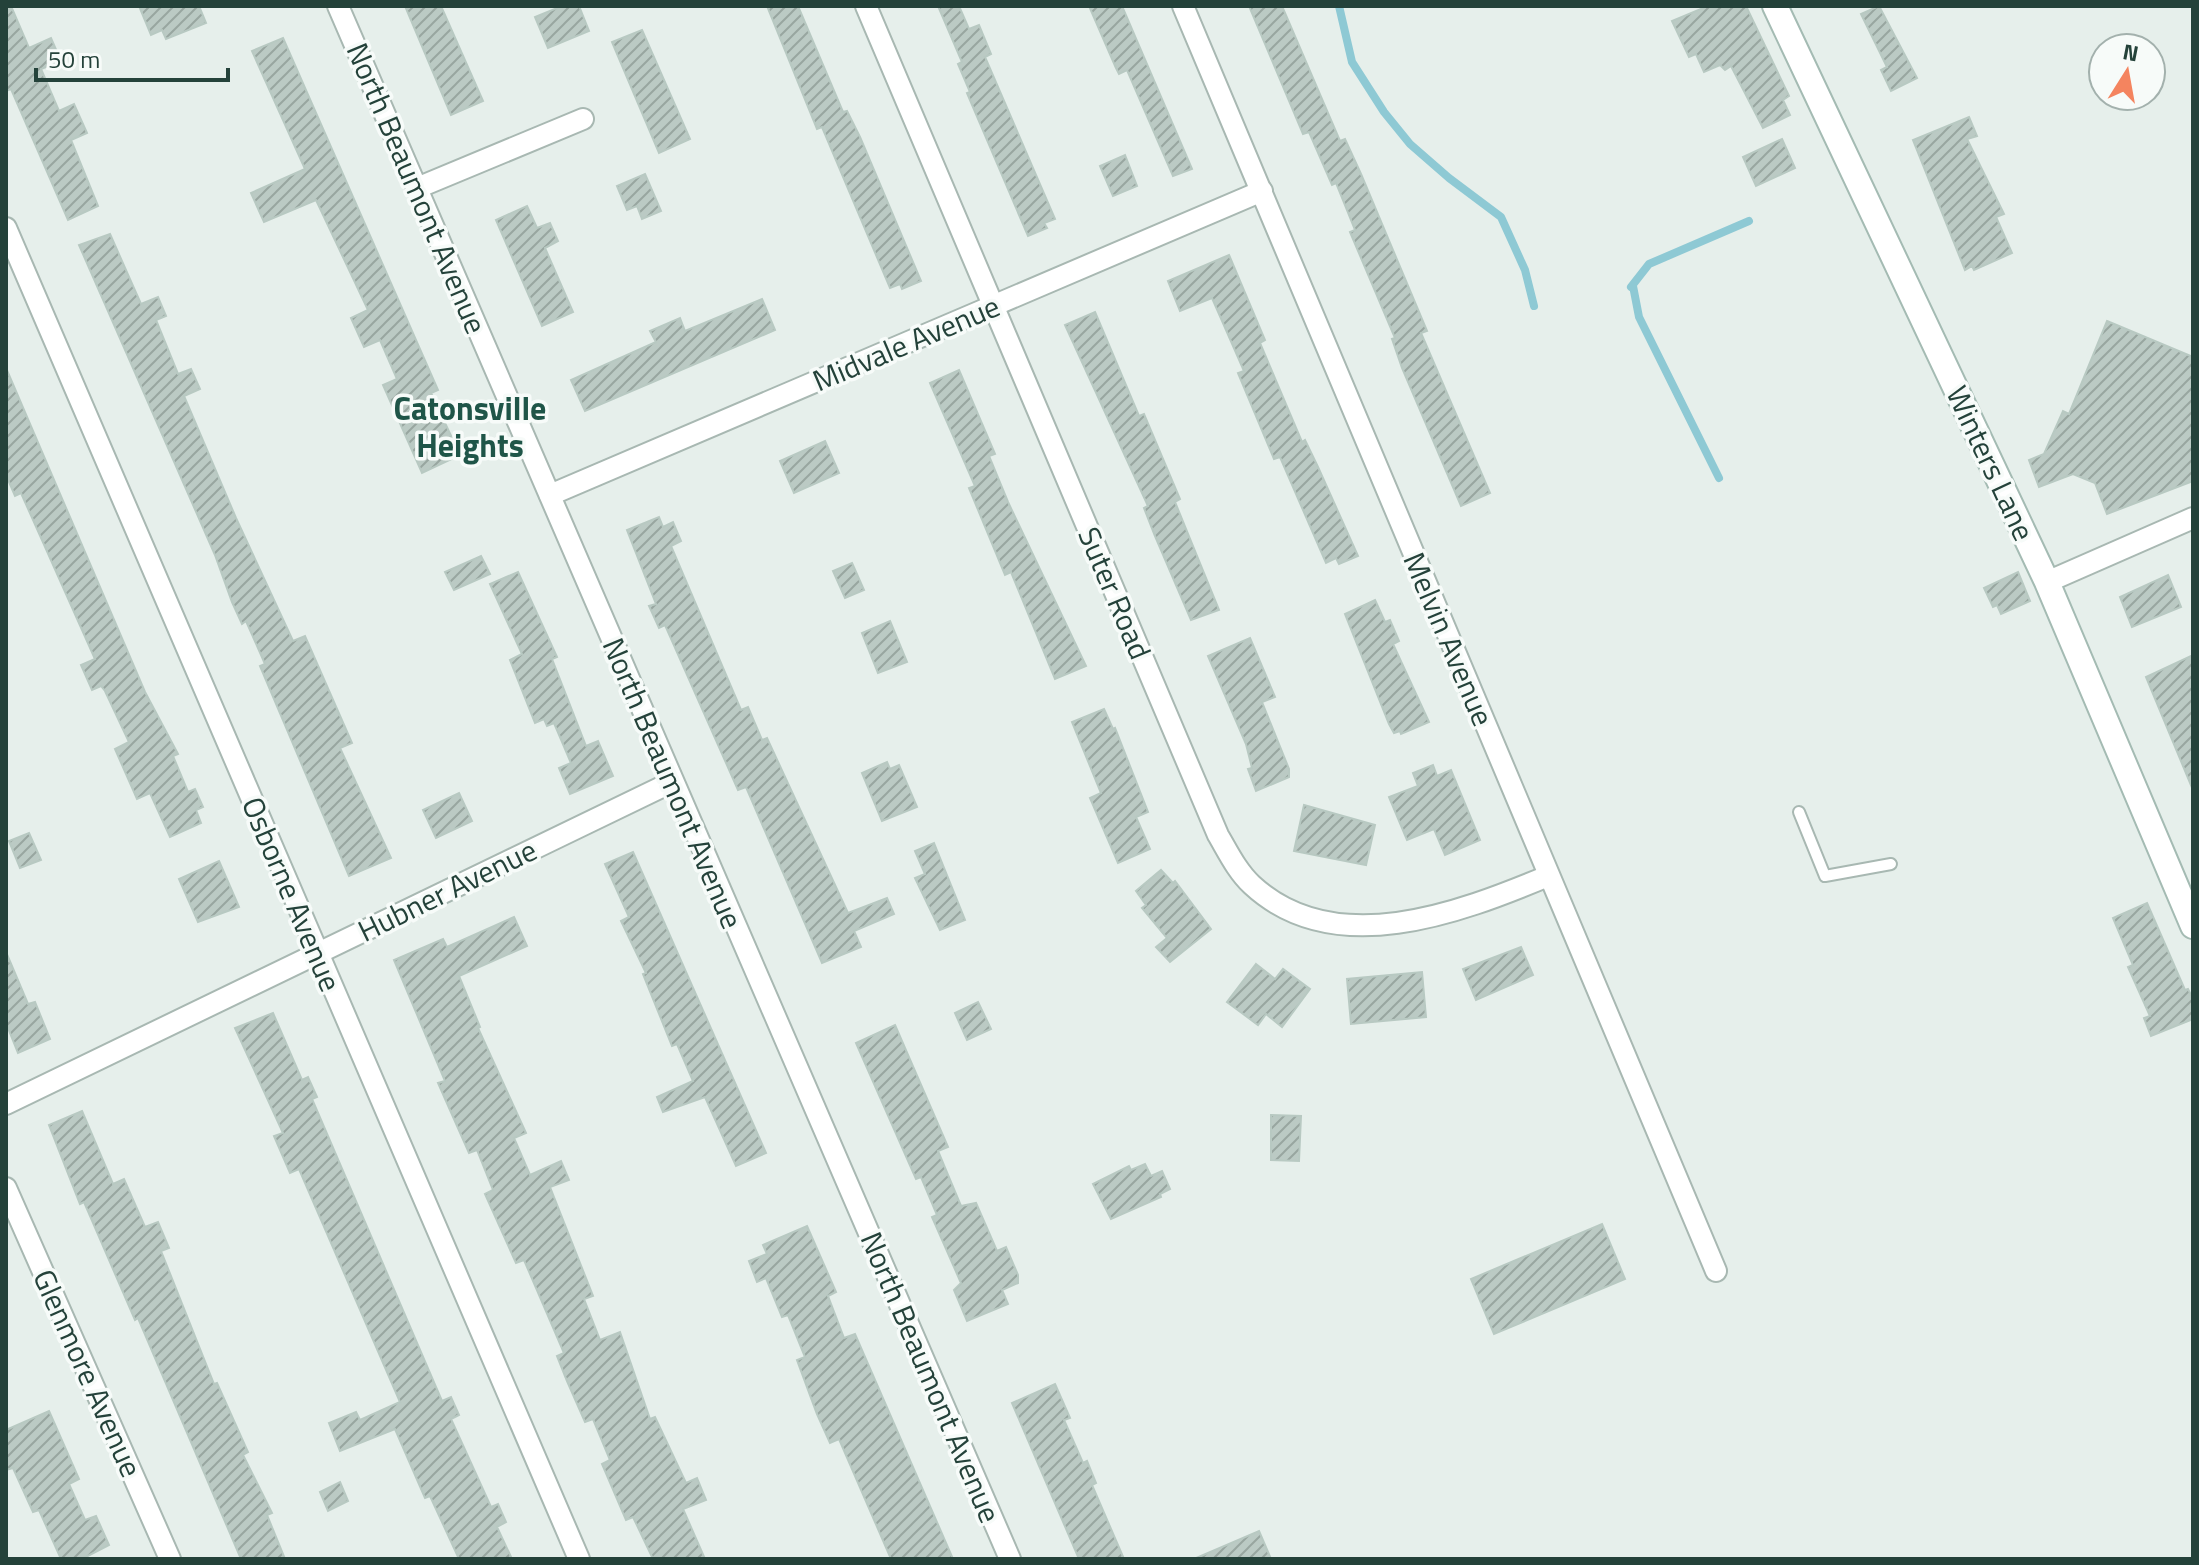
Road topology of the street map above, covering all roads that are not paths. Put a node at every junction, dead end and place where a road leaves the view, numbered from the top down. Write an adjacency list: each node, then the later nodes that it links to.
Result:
1 (338, 6): 6 (street, North Beaumont Avenue)
2 (866, 6): 9 (street, Suter Road)
3 (1183, 6): 7 (street, Melvin Avenue)
4 (1775, 6): 12 (street, Winters Lane)
5 (583, 119): 6 (street)
6 (417, 188): 10 (street, North Beaumont Avenue)
7 (1262, 191): 9 (street, Midvale Avenue); 16 (street, Melvin Avenue)
8 (6, 228): 18 (street, Osborne Avenue)
9 (994, 305): 10 (street, Midvale Avenue); 16 (street, Suter Road)
10 (550, 495): 13 (street, North Beaumont Avenue)
11 (2193, 518): 12 (street)
12 (2047, 582): 17 (street, Winters Lane)
13 (672, 782): 18 (street, Hubner Avenue); 24 (street, North Beaumont Avenue)
14 (1799, 812): 15 (lane)
15 (1891, 864)
16 (1548, 876): 21 (street, Melvin Avenue)
17 (2193, 926)
18 (317, 952): 19 (street, Hubner Avenue); 23 (street, Osborne Avenue)
19 (6, 1104)
20 (6, 1188): 22 (street, Glenmore Avenue)
21 (1716, 1271)
22 (170, 1559)
23 (579, 1559)
24 (1010, 1559)

